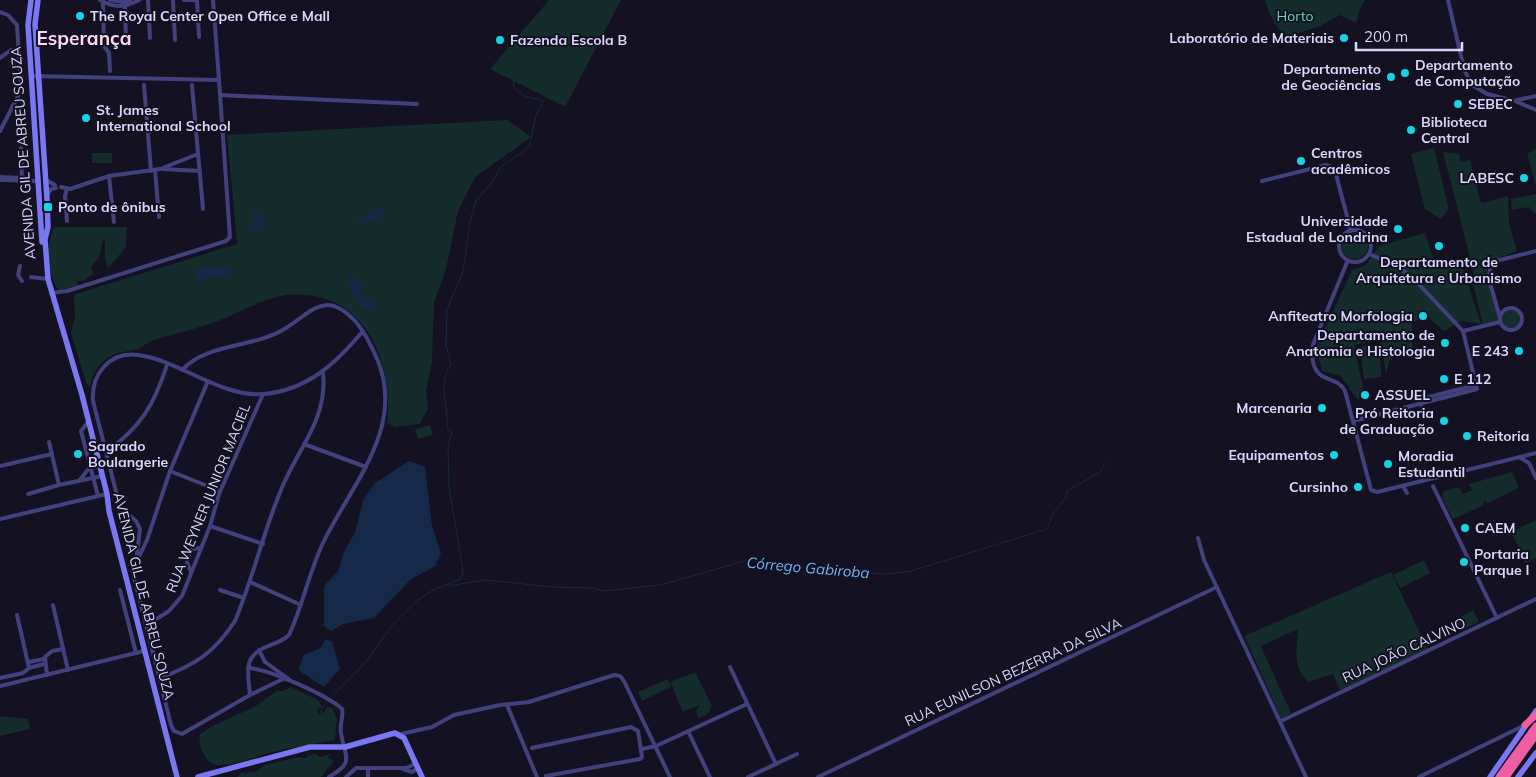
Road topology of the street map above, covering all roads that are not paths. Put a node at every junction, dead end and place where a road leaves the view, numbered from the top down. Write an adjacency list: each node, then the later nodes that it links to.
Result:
1 (31, 0): 22 (street, AVENIDA GIL DE ABREU SOUZA)
2 (38, 0): 23 (street, AVENIDA GIL DE ABREU SOUZA)
3 (110, 0): 4 (street)
4 (130, 0)
5 (139, 0): 13 (street)
6 (148, 0): 16 (street)
7 (172, 0): 17 (street)
8 (184, 0): 9 (street)
9 (197, 0): 15 (street)
10 (213, 0): 24 (street)
11 (1448, 0): 29 (street)
12 (101, 1): 13 (street); 21 (street)
13 (125, 6): 18 (street)
14 (0, 12): 19 (street)
15 (199, 37)
16 (150, 38)
17 (174, 40)
18 (126, 41)
19 (19, 50): 20 (street); 32 (street)
20 (0, 58)
21 (110, 71)
22 (31, 78): 23 (street); 41 (street, AVENIDA GIL DE ABREU SOUZA)
23 (39, 78): 24 (street); 40 (street, AVENIDA GIL DE ABREU SOUZA)
24 (219, 80): 27 (street)
25 (144, 85): 36 (street)
26 (192, 85): 34 (street)
27 (220, 96): 30 (street); 60 (street)
28 (1536, 96): 29 (street)
29 (1515, 100): 31 (street)
30 (417, 104)
31 (1536, 110)
32 (0, 131)
33 (21, 148): 39 (street)
34 (198, 154): 35 (street); 37 (street)
35 (160, 169): 36 (street); 37 (street)
36 (153, 170): 38 (street); 48 (street)
37 (200, 172): 46 (street)
38 (109, 176): 44 (street); 51 (street)
39 (0, 179): 41 (street)
40 (46, 180): 43 (street); 45 (street, AVENIDA GIL DE ABREU SOUZA)
41 (38, 181): 47 (street, AVENIDA GIL DE ABREU SOUZA)
42 (1262, 181): 52 (street)
43 (58, 186): 44 (street); 45 (street)
44 (67, 188): 50 (street)
45 (47, 199): 49 (street, AVENIDA GIL DE ABREU SOUZA)
46 (203, 209)
47 (40, 212): 49 (street); 58 (street, AVENIDA GIL DE ABREU SOUZA)
48 (159, 218)
49 (48, 220): 58 (street, AVENIDA GIL DE ABREU SOUZA)
50 (67, 221)
51 (114, 222)
52 (1351, 231): 54 (street); 55 (street)
53 (1536, 251): 61 (street)
54 (1369, 254): 55 (street); 63 (street)
55 (1348, 260): 69 (street)
56 (20, 266): 59 (street)
57 (31, 277): 58 (street)
58 (47, 279): 60 (street, AVENIDA GIL DE ABREU SOUZA)
59 (22, 281)
60 (51, 293): 70 (street, AVENIDA GIL DE ABREU SOUZA)
61 (1500, 320): 61 (street); 63 (street)
62 (363, 331): 65 (street); 66 (street); 79 (street)
63 (1463, 331): 69 (street)
64 (168, 365): 65 (street); 73 (street); 73 (street)
65 (182, 370): 67 (street)
66 (323, 373): 68 (street); 72 (street)
67 (208, 381): 68 (street); 80 (street)
68 (263, 394): 88 (street, RUA WEYNER JUNIOR MACIEL)
69 (1353, 421): 86 (street)
70 (88, 422): 78 (street, AVENIDA GIL DE ABREU SOUZA); 81 (street, AVENIDA GIL DE ABREU SOUZA)
71 (48, 442): 75 (street)
72 (304, 444): 79 (street); 98 (street)
73 (106, 452): 96 (street)
74 (1536, 453): 76 (street)
75 (52, 454): 77 (street); 85 (street)
76 (1519, 457): 83 (street); 86 (street)
77 (0, 466)
78 (90, 467): 82 (street, AVENIDA GIL DE ABREU SOUZA); 84 (street)
79 (366, 467): 109 (street)
80 (170, 471): 88 (street); 97 (street)
81 (102, 476): 82 (street); 91 (street, AVENIDA GIL DE ABREU SOUZA)
82 (94, 478): 84 (street); 92 (street, AVENIDA GIL DE ABREU SOUZA)
83 (1536, 478)
84 (80, 481): 85 (street)
85 (59, 485): 90 (street)
86 (1403, 486): 89 (street)
87 (1433, 486): 111 (street)
88 (220, 491): 94 (street, RUA WEYNER JUNIOR MACIEL)
89 (1407, 493)
90 (28, 494)
91 (107, 494): 92 (street); 115 (street, AVENIDA GIL DE ABREU SOUZA)
92 (98, 496): 93 (street)
93 (0, 519)
94 (210, 526): 98 (street); 99 (street, RUA WEYNER JUNIOR MACIEL)
95 (1198, 538): 103 (street)
96 (138, 540): 97 (street); 100 (street)
97 (147, 540): 100 (street)
98 (262, 544): 102 (street)
99 (201, 548): 101 (street, RUA WEYNER JUNIOR MACIEL); 101 (street)
100 (134, 567): 112 (street)
101 (191, 572): 112 (street, RUA WEYNER JUNIOR MACIEL)
102 (250, 582): 106 (street); 109 (street)
103 (1218, 587): 134 (street); 165 (street, RUA EUNILSON BEZERRA DA SILVA)
104 (120, 590): 116 (street)
105 (220, 590): 106 (street)
106 (244, 598): 127 (street)
107 (1536, 599): 111 (street, RUA JOÃO CALVINO)
108 (53, 605): 113 (street)
109 (301, 605): 114 (street)
110 (18, 615): 118 (street)
111 (1498, 618): 134 (street, RUA JOÃO CALVINO)
112 (147, 625): 127 (street)
113 (63, 650): 117 (street); 123 (street)
114 (259, 650): 122 (street); 125 (street)
115 (144, 651): 116 (street); 155 (street, AVENIDA GIL DE ABREU SOUZA)
116 (136, 653): 123 (street)
117 (44, 659): 118 (street); 119 (street)
118 (29, 662): 121 (street)
119 (44, 664): 121 (street); 124 (street)
120 (730, 667): 130 (street)
121 (29, 668): 126 (street)
122 (248, 668): 125 (street); 129 (street)
123 (68, 670): 124 (street)
124 (46, 675): 128 (street)
125 (285, 677): 129 (street); 143 (street)
126 (0, 678)
127 (160, 678): 129 (street)
128 (0, 686)
129 (250, 695)
130 (747, 704): 137 (street); 150 (street)
131 (507, 705): 138 (street); 142 (street); 161 (street)
132 (1536, 711): 135 (street)
133 (1536, 715): 135 (highway)
134 (1280, 721): 166 (street)
135 (1525, 725): 167 (street); 168 (street)
136 (1536, 726): 169 (highway)
137 (688, 731): 140 (street); 163 (street)
138 (401, 734): 143 (street); 149 (street)
139 (1536, 736): 170 (highway)
140 (670, 738): 141 (street); 142 (street)
141 (663, 742): 142 (street); 148 (street)
142 (654, 745): 145 (street); 148 (street)
143 (345, 746): 156 (street); 157 (street)
144 (532, 748): 145 (street)
145 (642, 749): 154 (street)
146 (1536, 753): 171 (street)
147 (797, 754): 150 (street)
148 (660, 756): 162 (street)
149 (415, 762): 151 (street); 153 (street)
150 (776, 764): 164 (street)
151 (399, 767): 152 (street); 153 (street)
152 (368, 768): 158 (street); 159 (street)
153 (418, 768): 160 (street)
154 (546, 776)
155 (177, 777)
156 (198, 777)
157 (329, 777)
158 (346, 777)
159 (368, 777)
160 (422, 777)
161 (537, 777)
162 (670, 777)
163 (710, 777)
164 (748, 777)
165 (818, 777)
166 (1306, 777)
167 (1419, 777)
168 (1490, 777)
169 (1499, 777)
170 (1506, 777)
171 (1518, 777)

